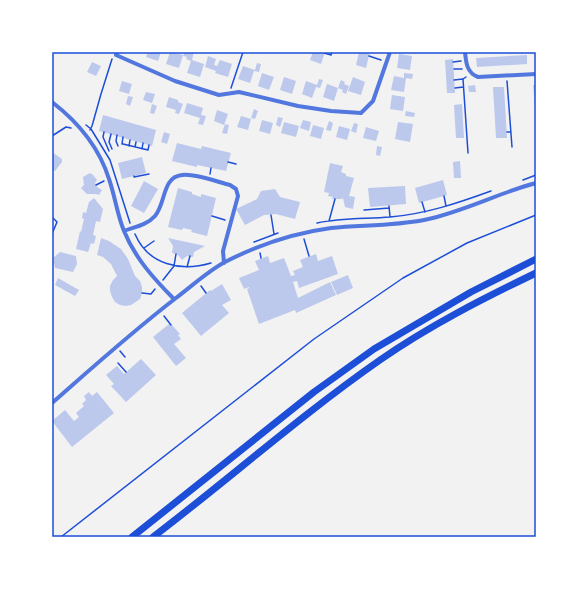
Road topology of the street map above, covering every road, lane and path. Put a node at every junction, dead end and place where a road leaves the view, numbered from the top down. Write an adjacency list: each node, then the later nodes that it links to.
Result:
1 (243, 52): 18 (path)
2 (332, 52): 6 (path)
3 (390, 52): 8 (street)
4 (465, 52): 9 (street)
5 (116, 53): 18 (street); 74 (path)
6 (324, 53)
7 (369, 56): 8 (path)
8 (388, 62): 18 (street)
9 (468, 68): 10 (path); 12 (street)
10 (454, 69)
11 (536, 74): 12 (street)
12 (507, 76): 17 (path)
13 (454, 80): 14 (path)
14 (463, 87): 15 (path); 35 (path)
15 (455, 88)
16 (504, 91): 17 (path)
17 (508, 91): 19 (path)
18 (229, 93)
19 (509, 99): 20 (path); 22 (path)
20 (505, 100)
21 (52, 102): 55 (street)
22 (509, 107): 23 (path); 25 (path)
23 (505, 108)
24 (506, 116): 25 (path)
25 (510, 116): 27 (path)
26 (506, 124): 27 (path)
27 (510, 124): 31 (path)
28 (66, 127): 36 (path)
29 (104, 132): 48 (path)
30 (507, 132): 31 (path)
31 (511, 132): 45 (path)
32 (111, 134): 46 (path)
33 (117, 135): 42 (path)
34 (464, 135): 35 (path)
35 (467, 135): 49 (path)
36 (52, 136)
37 (124, 137): 43 (path)
38 (130, 140): 43 (path)
39 (136, 142): 44 (path)
40 (143, 143): 47 (path)
41 (149, 145): 47 (path)
42 (118, 146)
43 (129, 146): 44 (path)
44 (135, 147): 47 (path)
45 (512, 147)
46 (112, 149)
47 (142, 149)
48 (109, 151)
49 (468, 153)
50 (228, 162): 51 (path)
51 (236, 164)
52 (149, 174): 54 (path)
53 (536, 175): 56 (path)
54 (134, 176)
55 (109, 179): 58 (path); 75 (street)
56 (521, 180)
57 (536, 183): 77 (street)
58 (96, 185)
59 (492, 191): 63 (path)
60 (444, 196): 63 (path)
61 (335, 199): 72 (path)
62 (422, 202): 65 (path)
63 (446, 206): 65 (path)
64 (364, 210): 70 (path)
65 (425, 212): 70 (path)
66 (271, 215): 79 (path)
67 (536, 215): 98 (path)
68 (212, 216): 71 (path)
69 (52, 217): 78 (path)
70 (390, 217): 72 (path)
71 (231, 221): 74 (street); 85 (street)
72 (330, 221): 73 (path)
73 (315, 224)
74 (132, 228): 75 (street); 82 (path)
75 (124, 231): 92 (street)
76 (280, 232): 79 (path)
77 (302, 233): 84 (path); 87 (street)
78 (52, 234)
79 (274, 234): 81 (path)
80 (154, 241): 82 (path)
81 (251, 243)
82 (144, 248): 88 (path)
83 (190, 256): 88 (path)
84 (309, 256)
85 (223, 257): 87 (street); 88 (path)
86 (536, 259): 99 (highway)
87 (224, 263): 90 (street)
88 (187, 267)
89 (536, 273): 100 (highway)
90 (198, 281): 91 (path); 92 (street)
91 (206, 292)
92 (174, 299): 93 (street)
93 (160, 311): 94 (path); 97 (street)
94 (171, 325)
95 (118, 363): 96 (path)
96 (126, 372)
97 (52, 403)
98 (61, 537)
99 (132, 537)
100 (153, 537)

